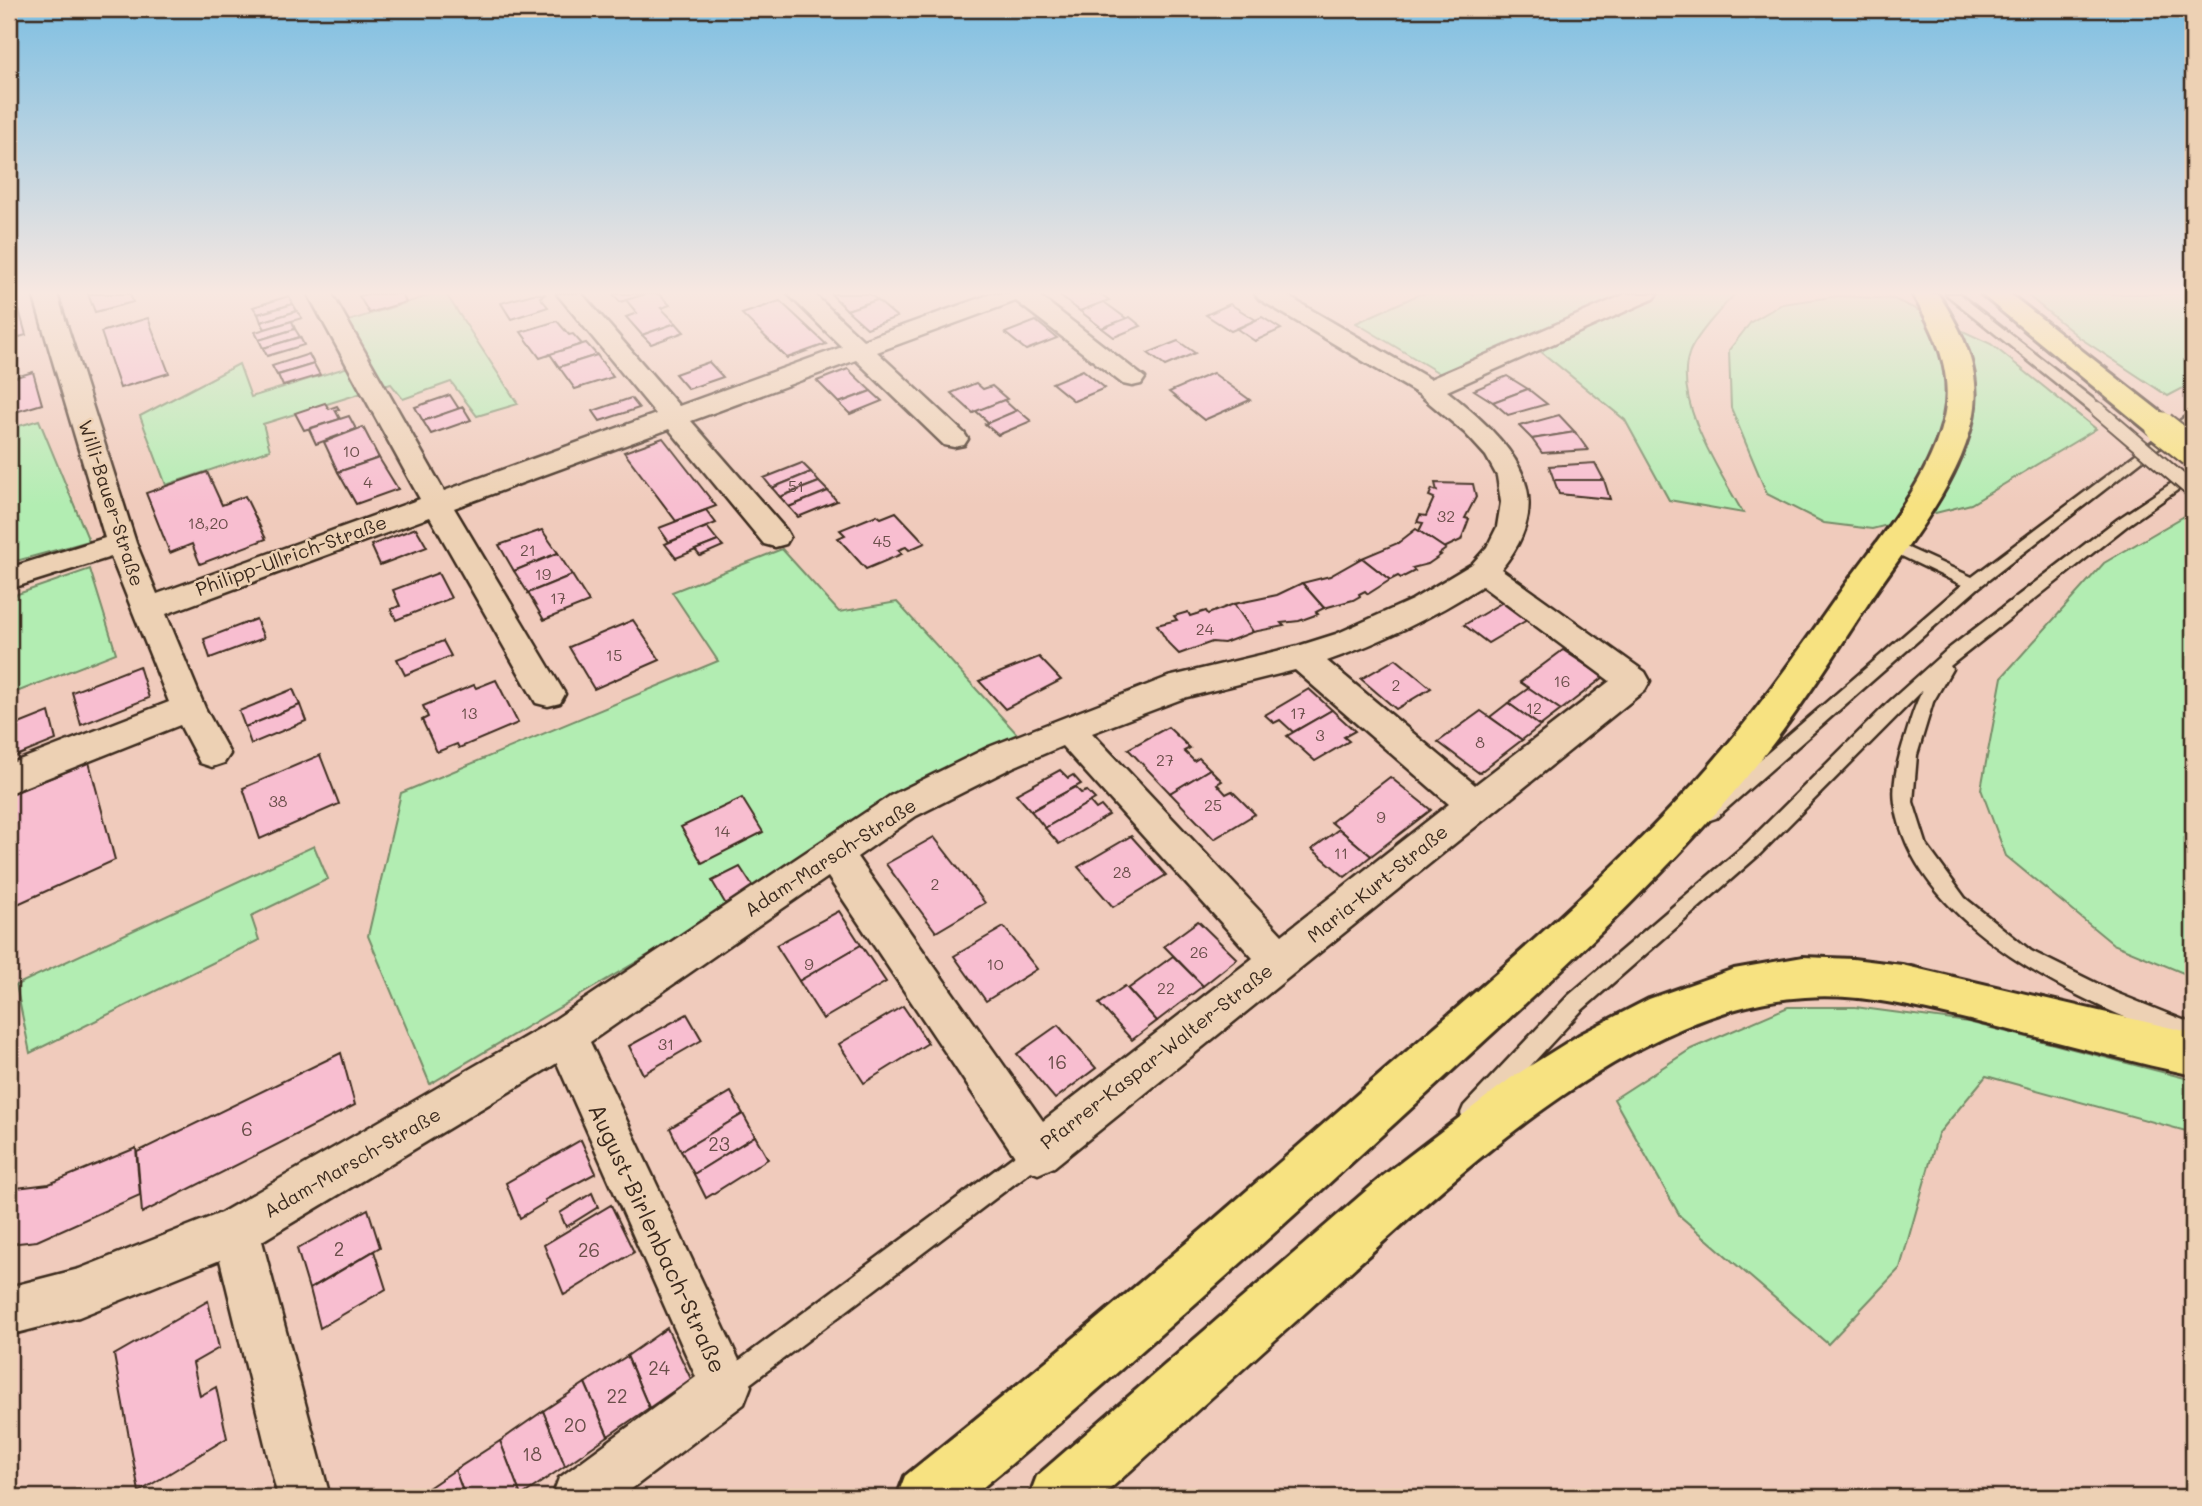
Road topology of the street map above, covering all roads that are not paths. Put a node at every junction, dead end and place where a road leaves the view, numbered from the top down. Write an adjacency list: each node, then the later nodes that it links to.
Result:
1 (66, 364): 23 (street, Willi-Bauer-Straße)
2 (359, 364): 21 (street)
3 (628, 364): 16 (street)
4 (819, 364): 16 (street, Philipp-Ullrich-Straße)
5 (873, 364): 17 (street)
6 (1114, 364): 12 (street)
7 (1387, 364): 13 (street)
8 (1485, 364): 13 (street)
9 (1959, 364): 24 (main road)
10 (2055, 364): 14 (lane)
11 (2069, 364): 14 (main road)
12 (1132, 378)
13 (1429, 389): 25 (street, Adam-Marsch-Straße)
14 (2110, 402): 18 (main road, bridge); 20 (lane, bridge)
15 (2193, 415): 27 (lane)
16 (673, 417): 21 (street, Philipp-Ullrich-Straße); 22 (street)
17 (954, 439)
18 (2193, 452)
19 (2193, 474): 29 (lane)
20 (2193, 491)
21 (436, 502): 28 (street, Philipp-Ullrich-Straße); 31 (street)
22 (775, 537)
23 (121, 543): 26 (street); 28 (street, Willi-Bauer-Straße)
24 (1890, 545): 27 (lane); 38 (main road)
25 (1483, 571): 30 (street, Adam-Marsch-Straße); 36 (street, Maria-Kurt-Straße)
26 (9, 579)
27 (1973, 583): 38 (lane)
28 (147, 609): 32 (street, Willi-Bauer-Straße)
29 (1953, 654): 40 (lane); 44 (lane)
30 (1301, 657): 33 (street, Adam-Marsch-Straße); 36 (street)
31 (548, 694)
32 (188, 708): 34 (street, Willi-Bauer-Straße); 35 (street)
33 (1068, 729): 37 (street, Adam-Marsch-Straße); 39 (street, Pfarrer-Kaspar-Walter-Straße)
34 (212, 754)
35 (9, 779)
36 (1474, 805): 39 (street, Maria-Kurt-Straße)
37 (832, 852): 41 (street, Adam-Marsch-Straße); 43 (street, Pfarrer-Kaspar-Walter-Straße)
38 (1630, 874): 50 (main road)
39 (1280, 960): 43 (street, Pfarrer-Kaspar-Walter-Straße)
40 (2193, 1034)
41 (566, 1035): 45 (street, Adam-Marsch-Straße); 47 (street, August-Birlenbach-Straße)
42 (2193, 1054): 44 (main road)
43 (1038, 1152): 47 (lane)
44 (1376, 1215): 51 (main road)
45 (236, 1230): 46 (street, Adam-Marsch-Straße); 48 (street)
46 (9, 1311)
47 (726, 1386): 49 (street, August-Birlenbach-Straße)
48 (304, 1497)
49 (578, 1497)
50 (926, 1497)
51 (1058, 1497)

